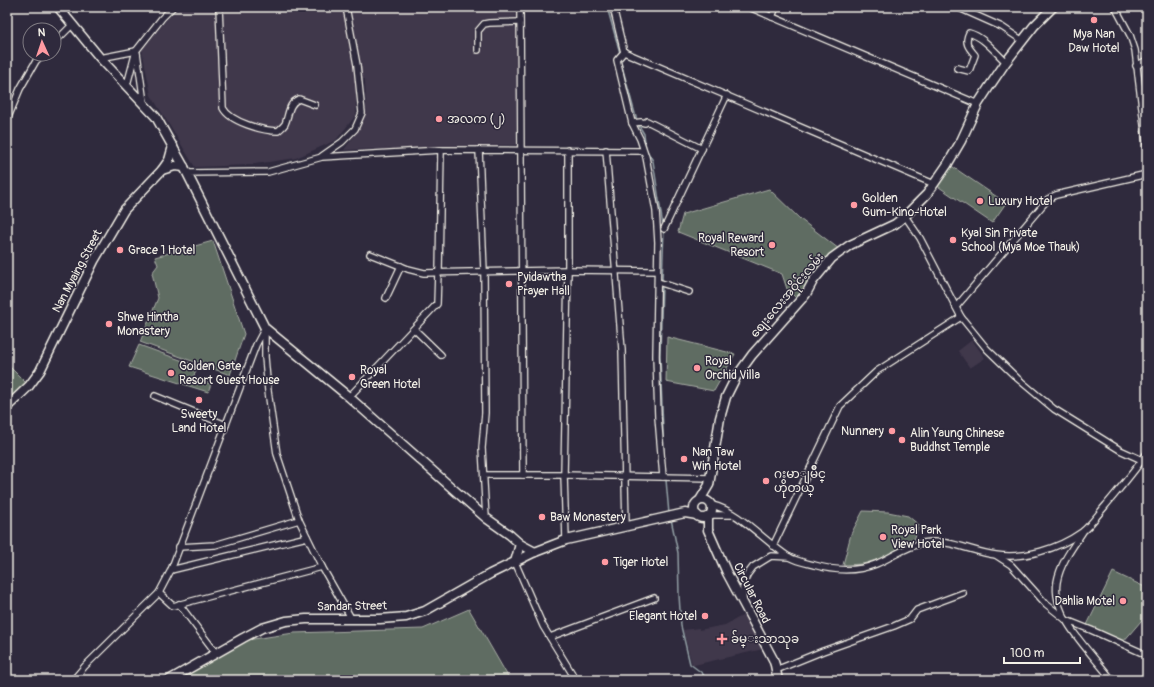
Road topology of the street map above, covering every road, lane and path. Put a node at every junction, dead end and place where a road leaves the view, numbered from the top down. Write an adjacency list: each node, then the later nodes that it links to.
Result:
1 (58, 7): 14 (street)
2 (173, 7): 18 (street)
3 (219, 7): 30 (street)
4 (346, 7): 42 (street)
5 (520, 7): 13 (street)
6 (613, 7): 19 (street)
7 (749, 7): 12 (street)
8 (776, 7): 12 (street)
9 (957, 7): 16 (street)
10 (1054, 7): 16 (street, စျေးလေးအဝိုင်းလမ်း)
11 (1115, 7): 24 (street)
12 (772, 17): 29 (street)
13 (520, 22): 17 (street); 34 (street)
14 (73, 24): 15 (street); 20 (street)
15 (62, 35)
16 (1023, 41): 23 (street, စျေးလေးအဝိုင်းလမ်း)
17 (478, 50)
18 (136, 51): 20 (street); 26 (street); 28 (street)
19 (622, 54): 27 (street); 32 (street)
20 (100, 58): 26 (street)
21 (1147, 60): 24 (street)
22 (35, 62): 31 (street)
23 (1006, 62): 25 (street); 29 (street, စျေးလေးအဝိုင်းလမ်း)
24 (1136, 66): 40 (street)
25 (957, 68)
26 (127, 85): 28 (street)
27 (727, 95): 35 (street); 46 (street)
28 (144, 103): 33 (street)
29 (978, 104): 46 (street, စျေးလေးအဝိုင်းလမ်း)
30 (314, 105)
31 (7, 120)
32 (636, 122): 35 (street); 41 (street)
33 (173, 146): 43 (street, Nan Myaing Street); 44 (street)
34 (522, 149): 37 (street); 38 (street); 53 (street)
35 (702, 149): 48 (street)
36 (441, 150): 37 (street); 42 (street); 55 (street)
37 (479, 150): 56 (street)
38 (568, 150): 39 (street); 51 (street)
39 (606, 150): 41 (street); 52 (street)
40 (1147, 150)
41 (642, 151): 54 (street)
42 (322, 157): 44 (street)
43 (162, 170): 44 (street); 67 (street, Nan Myaing Street)
44 (185, 170): 62 (street)
45 (1147, 174): 60 (street)
46 (934, 184): 47 (street, စျေးလေးအဝိုင်းလမ်း)
47 (905, 216): 60 (street); 76 (street, စျေးလေးအဝိုင်းလမ်း)
48 (664, 229)
49 (370, 254): 50 (street)
50 (401, 266): 55 (street); 59 (street)
51 (568, 270): 52 (street); 53 (street); 73 (street)
52 (616, 270): 54 (street); 74 (street)
53 (522, 271): 56 (street); 72 (street)
54 (657, 271): 57 (street)
55 (438, 272): 56 (street); 63 (street)
56 (484, 272): 71 (street)
57 (658, 282): 58 (street); 75 (street)
58 (689, 292)
59 (386, 298)
60 (956, 307): 61 (street)
61 (961, 317): 70 (street); 92 (street)
62 (265, 328): 66 (street); 68 (street); 84 (street)
63 (414, 329): 64 (street); 66 (street)
64 (441, 355)
65 (155, 396): 68 (street)
66 (349, 397): 83 (street)
67 (7, 407)
68 (226, 425): 91 (street)
69 (1147, 453): 70 (street)
70 (1142, 460): 87 (street)
71 (484, 475): 72 (street); 83 (street)
72 (523, 475): 73 (street)
73 (564, 475): 74 (street); 89 (street)
74 (624, 476): 75 (street); 85 (street)
75 (665, 477): 76 (street)
76 (710, 482): 77 (street); 78 (street)
77 (697, 503): 78 (street); 79 (street); 81 (street)
78 (711, 504): 80 (street); 82 (street)
79 (684, 513): 81 (street); 85 (street, Sandar Street)
80 (733, 515): 82 (street); 92 (street)
81 (698, 516): 82 (street); 86 (street)
82 (709, 516): 86 (street, Circular Road)
83 (486, 518): 90 (street)
84 (299, 520): 88 (street); 91 (street)
85 (626, 526): 89 (street, Sandar Street)
86 (708, 530): 102 (street, Circular Road)
87 (1083, 531): 94 (street); 105 (street)
88 (307, 537): 97 (street); 98 (street)
89 (566, 540): 93 (street, Sandar Street)
90 (520, 544): 93 (street); 96 (street)
91 (179, 546): 98 (street)
92 (773, 546): 95 (street)
93 (535, 552): 96 (street, Sandar Street)
94 (997, 555): 95 (street); 105 (street)
95 (790, 558): 102 (street)
96 (515, 562): 104 (street, Sandar Street); 106 (street)
97 (322, 568): 103 (street); 104 (street)
98 (171, 570): 99 (street)
99 (158, 593): 103 (street); 110 (street)
100 (963, 593): 109 (street)
101 (654, 598): 106 (street)
102 (743, 601): 109 (street, Circular Road)
103 (179, 604): 107 (street)
104 (351, 618): 107 (street, Sandar Street)
105 (1066, 620): 108 (street); 114 (street)
106 (550, 637): 112 (street)
107 (216, 653): 111 (street, Sandar Street)
108 (1147, 655)
109 (776, 670): 113 (street, Circular Road)
110 (73, 680)
111 (169, 680)
112 (576, 680)
113 (778, 680)
114 (1112, 680)

